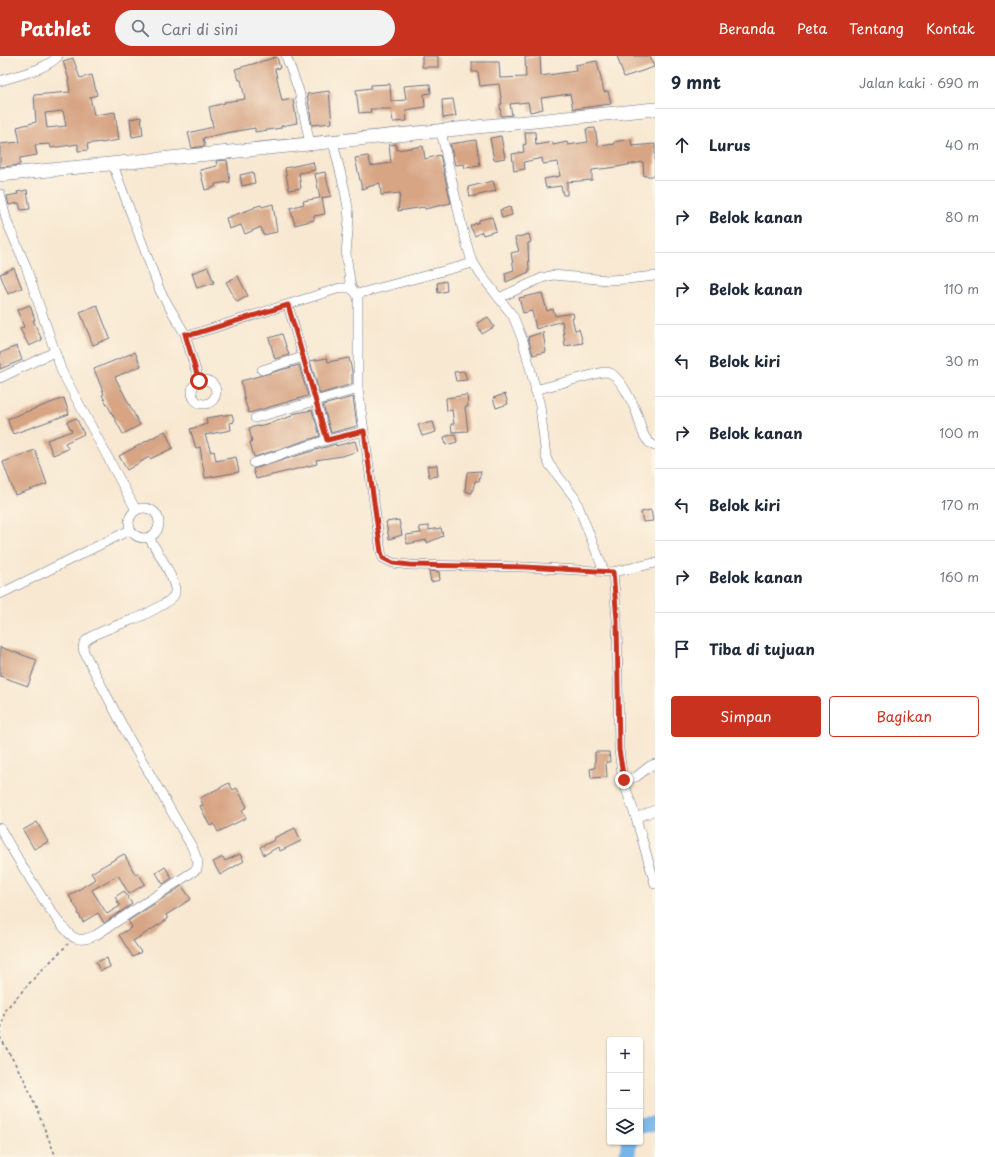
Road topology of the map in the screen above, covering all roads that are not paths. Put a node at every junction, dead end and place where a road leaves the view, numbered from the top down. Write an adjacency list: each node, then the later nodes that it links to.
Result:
1 (58, 56): 3 (street)
2 (286, 56): 7 (street)
3 (0, 81)
4 (655, 109): 5 (main road)
5 (441, 131): 6 (main road); 11 (street)
6 (333, 142): 7 (main road); 13 (street)
7 (310, 144): 8 (main road)
8 (113, 165): 9 (main road); 16 (street)
9 (0, 175)
10 (0, 194): 17 (street)
11 (473, 263): 13 (street); 14 (street)
12 (655, 276): 14 (street)
13 (354, 291): 15 (street); 22 (street)
14 (499, 298): 23 (street)
15 (288, 305): 16 (street); 18 (street)
16 (185, 334): 21 (street)
17 (54, 352): 20 (street); 30 (street)
18 (303, 357): 19 (street); 24 (street)
19 (262, 370)
20 (0, 378)
21 (199, 381)
22 (358, 390): 24 (street); 26 (street)
23 (535, 390): 28 (street); 34 (street)
24 (317, 400): 25 (street); 27 (street)
25 (255, 418)
26 (364, 431): 27 (street); 34 (street)
27 (327, 440): 29 (street)
28 (655, 446)
29 (254, 463)
30 (136, 510): 31 (street); 32 (street)
31 (130, 530): 32 (street); 35 (street)
32 (149, 538): 40 (street)
33 (655, 563): 34 (street)
34 (609, 571): 37 (street)
35 (0, 594)
36 (655, 764): 37 (street)
37 (624, 780): 39 (street)
38 (655, 810): 39 (street)
39 (636, 818): 41 (street)
40 (0, 828)
41 (655, 884)

